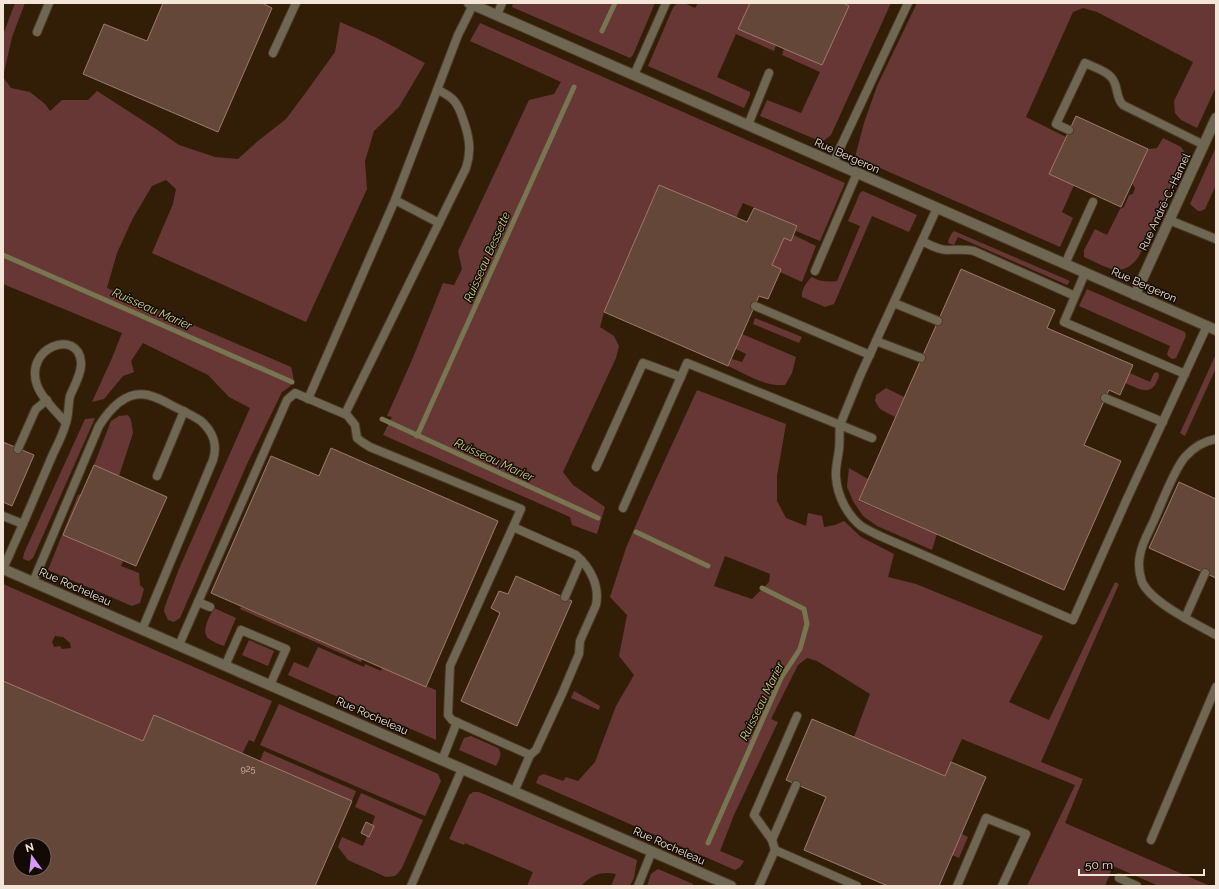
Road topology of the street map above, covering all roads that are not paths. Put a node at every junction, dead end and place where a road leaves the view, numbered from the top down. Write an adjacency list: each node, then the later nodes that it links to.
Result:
1 (49, 3): 8 (lane)
2 (296, 3): 9 (lane)
3 (502, 3): 7 (lane)
4 (666, 3): 11 (lane)
5 (908, 3): 17 (lane)
6 (471, 4): 7 (street, Rue Bergeron); 12 (lane)
7 (497, 15): 11 (street, Rue Bergeron)
8 (37, 32)
9 (274, 52)
10 (769, 73): 14 (lane)
11 (634, 75): 14 (street, Rue Bergeron)
12 (438, 90): 19 (lane); 23 (lane)
13 (1216, 118): 16 (street, Rue André-C.-Hamel)
14 (748, 125): 17 (street, Rue Bergeron)
15 (1069, 130): 16 (lane)
16 (1204, 145): 22 (street, Rue André-C.-Hamel)
17 (833, 163): 18 (street, Rue Bergeron)
18 (856, 173): 21 (street, Rue Bergeron); 27 (lane)
19 (395, 200): 23 (lane); 40 (lane)
20 (1093, 202): 26 (lane)
21 (937, 208): 25 (lane); 26 (street, Rue Bergeron)
22 (1169, 220): 24 (lane); 29 (street, Rue André-C.-Hamel)
23 (439, 223): 44 (lane)
24 (1216, 239)
25 (922, 242): 30 (lane); 31 (lane)
26 (1065, 264): 28 (street, Rue Bergeron)
27 (815, 271)
28 (1085, 273): 29 (street, Rue Bergeron); 30 (lane)
29 (1136, 295): 34 (street, Rue Bergeron)
30 (1075, 296): 38 (lane)
31 (894, 303): 33 (lane); 35 (lane)
32 (754, 306): 36 (lane)
33 (938, 321)
34 (1212, 328): 38 (lane)
35 (876, 341): 36 (lane); 37 (lane)
36 (870, 355): 47 (lane)
37 (921, 358)
38 (1185, 374): 45 (lane)
39 (681, 377): 47 (lane); 51 (lane); 53 (lane)
40 (308, 398): 44 (lane); 62 (lane)
41 (1105, 398): 45 (lane)
42 (47, 400): 46 (lane); 46 (lane); 50 (lane)
43 (184, 411): 52 (lane); 60 (lane); 65 (lane)
44 (345, 414): 56 (lane)
45 (1163, 422): 47 (lane)
46 (66, 423): 55 (lane)
47 (840, 425): 48 (lane)
48 (872, 438)
49 (1216, 439): 64 (lane)
50 (18, 449)
51 (596, 467)
52 (157, 476)
53 (623, 508)
54 (3, 516): 55 (lane)
55 (23, 524): 58 (lane)
56 (513, 527): 57 (lane); 72 (lane)
57 (581, 560): 61 (lane); 73 (lane)
58 (3, 569): 60 (street, Rue Rocheleau)
59 (1205, 573): 64 (lane)
60 (33, 582): 65 (street, Rue Rocheleau)
61 (565, 597)
62 (198, 602): 63 (lane); 67 (lane)
63 (210, 607)
64 (1185, 618): 66 (lane)
65 (142, 630): 67 (street, Rue Rocheleau)
66 (1216, 635)
67 (178, 645): 68 (street, Rue Rocheleau)
68 (225, 666): 69 (street, Rue Rocheleau); 69 (lane)
69 (270, 685): 74 (street, Rue Rocheleau)
70 (1216, 687): 79 (lane)
71 (797, 716): 78 (lane)
72 (457, 722): 73 (lane); 74 (lane)
73 (530, 755): 77 (lane)
74 (442, 760): 75 (street, Rue Rocheleau)
75 (462, 769): 77 (street, Rue Rocheleau); 84 (lane)
76 (796, 785): 78 (lane)
77 (514, 792): 81 (street, Rue Rocheleau)
78 (772, 840): 80 (lane)
79 (1151, 840)
80 (775, 850): 87 (lane); 88 (lane)
81 (652, 851): 83 (street, Rue Rocheleau); 85 (lane)
82 (1119, 878): 91 (lane)
83 (719, 884): 86 (street, Rue Rocheleau)
84 (411, 886)
85 (638, 886)
86 (731, 886)
87 (759, 886)
88 (857, 886)
89 (957, 886): 90 (lane)
90 (1002, 886)
91 (1137, 886)

